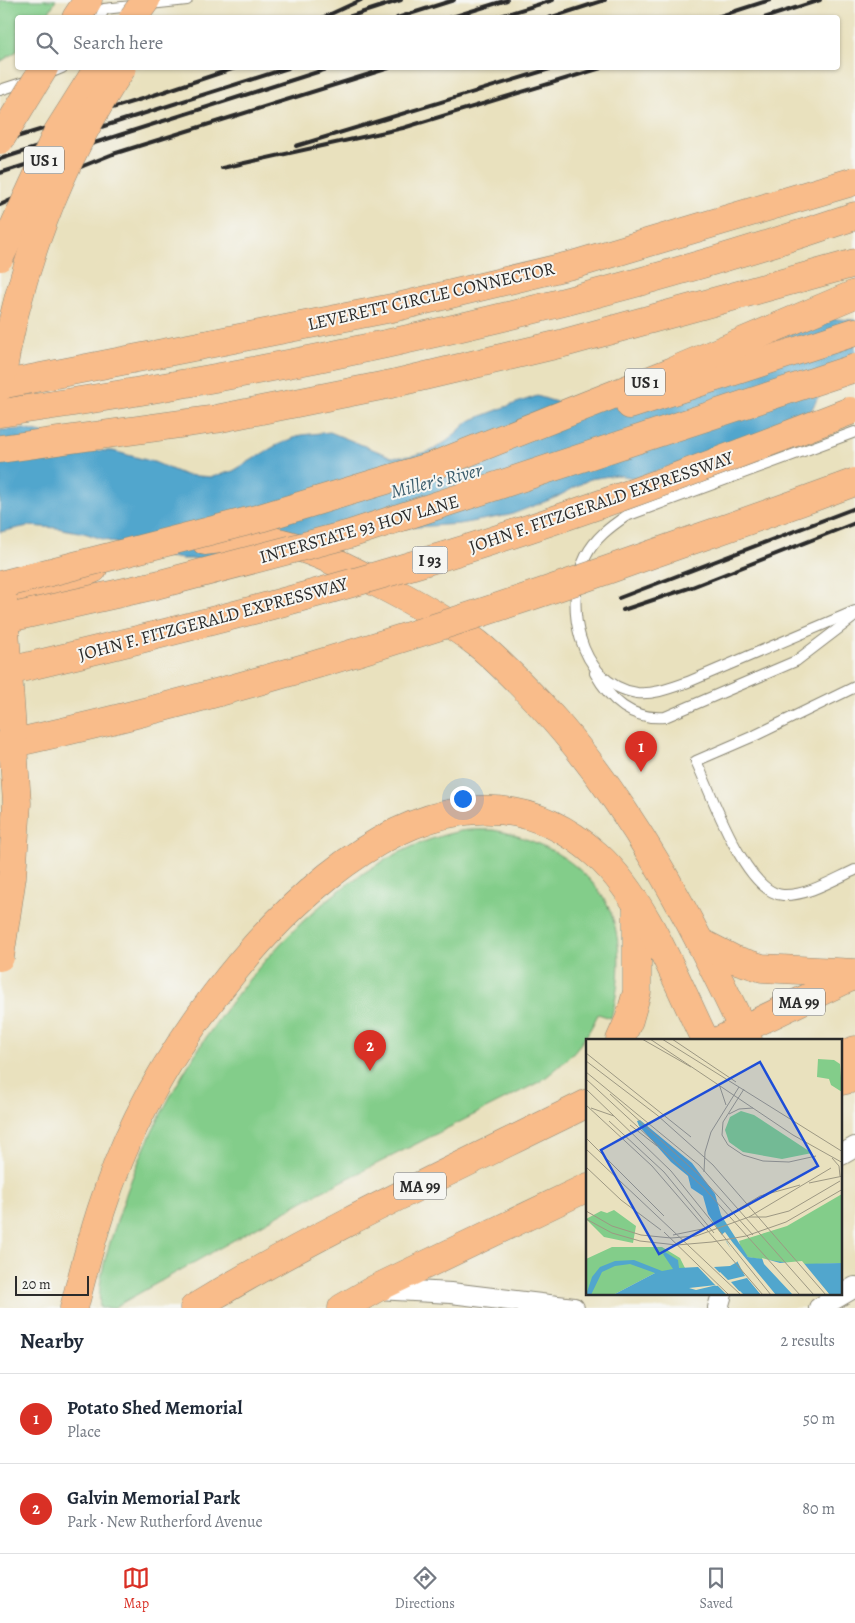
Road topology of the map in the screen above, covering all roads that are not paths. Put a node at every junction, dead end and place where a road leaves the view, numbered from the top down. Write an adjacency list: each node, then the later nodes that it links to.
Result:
1 (88, 0): 5 (main road)
2 (146, 0): 7 (main road, bridge)
3 (158, 0): 8 (main road)
4 (187, 0): 6 (lane)
5 (78, 15)
6 (101, 15)
7 (134, 15)
8 (150, 15)
9 (43, 70): 14 (main road, US 1, bridge)
10 (56, 70): 13 (lane)
11 (97, 70): 18 (main road, US 1, bridge)
12 (121, 70): 24 (main road, bridge)
13 (0, 90)
14 (0, 140)
15 (855, 181): 24 (main road, LEVERETT CIRCLE CONNECTOR, bridge)
16 (855, 216): 25 (main road)
17 (855, 252): 21 (main road)
18 (0, 257)
19 (855, 263): 21 (main road)
20 (855, 294): 28 (main road, US 1)
21 (735, 295): 27 (main road)
22 (855, 332): 28 (main road)
23 (855, 368): 34 (main road, INTERSTATE 93 HOV LANE, bridge)
24 (0, 386)
25 (0, 413)
26 (854, 414): 35 (lane); 36 (main road, JOHN F. FITZGERALD EXPRESSWAY / I 93, bridge)
27 (0, 449)
28 (433, 466): 31 (main road, bridge)
29 (855, 482): 38 (main road, bridge)
30 (0, 566): 42 (main road, bridge)
31 (0, 585)
32 (855, 611): 35 (lane)
33 (855, 616): 35 (lane)
34 (0, 620): 41 (main road, bridge)
35 (590, 662)
36 (0, 673)
37 (855, 687): 39 (lane)
38 (0, 746)
39 (855, 870)
40 (638, 905): 45 (main road); 46 (main road); 59 (main road)
41 (700, 942): 43 (main road); 44 (main road)
42 (0, 958)
43 (855, 974): 44 (main road, MA 99)
44 (737, 1037)
45 (620, 1039)
46 (705, 1039)
47 (855, 1050): 48 (main road)
48 (842, 1056)
49 (855, 1078): 50 (main road)
50 (842, 1081)
51 (586, 1105): 60 (main road, MA 99)
52 (855, 1147): 53 (street)
53 (842, 1154)
54 (586, 1188): 56 (main road)
55 (855, 1286): 57 (street)
56 (375, 1289): 61 (main road); 62 (street)
57 (842, 1294)
58 (839, 1296): 63 (street)
59 (74, 1308)
60 (194, 1308)
61 (342, 1308)
62 (574, 1308)
63 (819, 1308)

